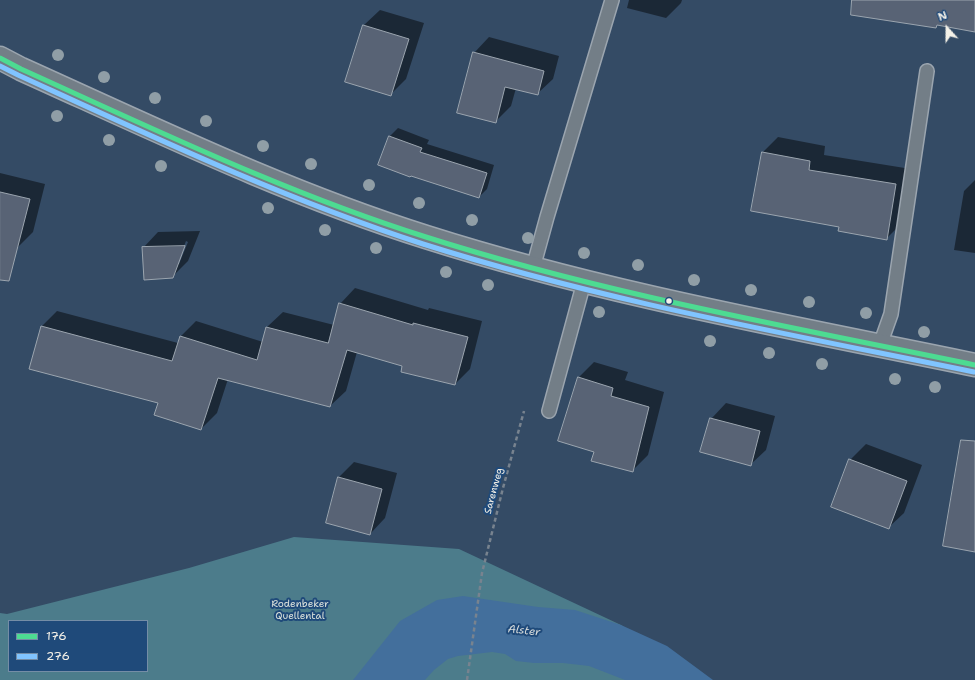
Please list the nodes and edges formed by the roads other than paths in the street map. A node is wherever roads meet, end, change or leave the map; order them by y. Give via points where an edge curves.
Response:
1 (612, 0) edge
2 (0, 58) edge
3 (927, 71) dead end
4 (533, 268) junction
5 (584, 282) junction
6 (880, 345) junction
7 (975, 365) edge
8 (549, 411) dead end

1 - 4 lane
2 - 4 street via 261,177 426,237
3 - 6 lane via 891,314
4 - 5 street
5 - 6 street via 710,311
5 - 8 lane
6 - 7 street

